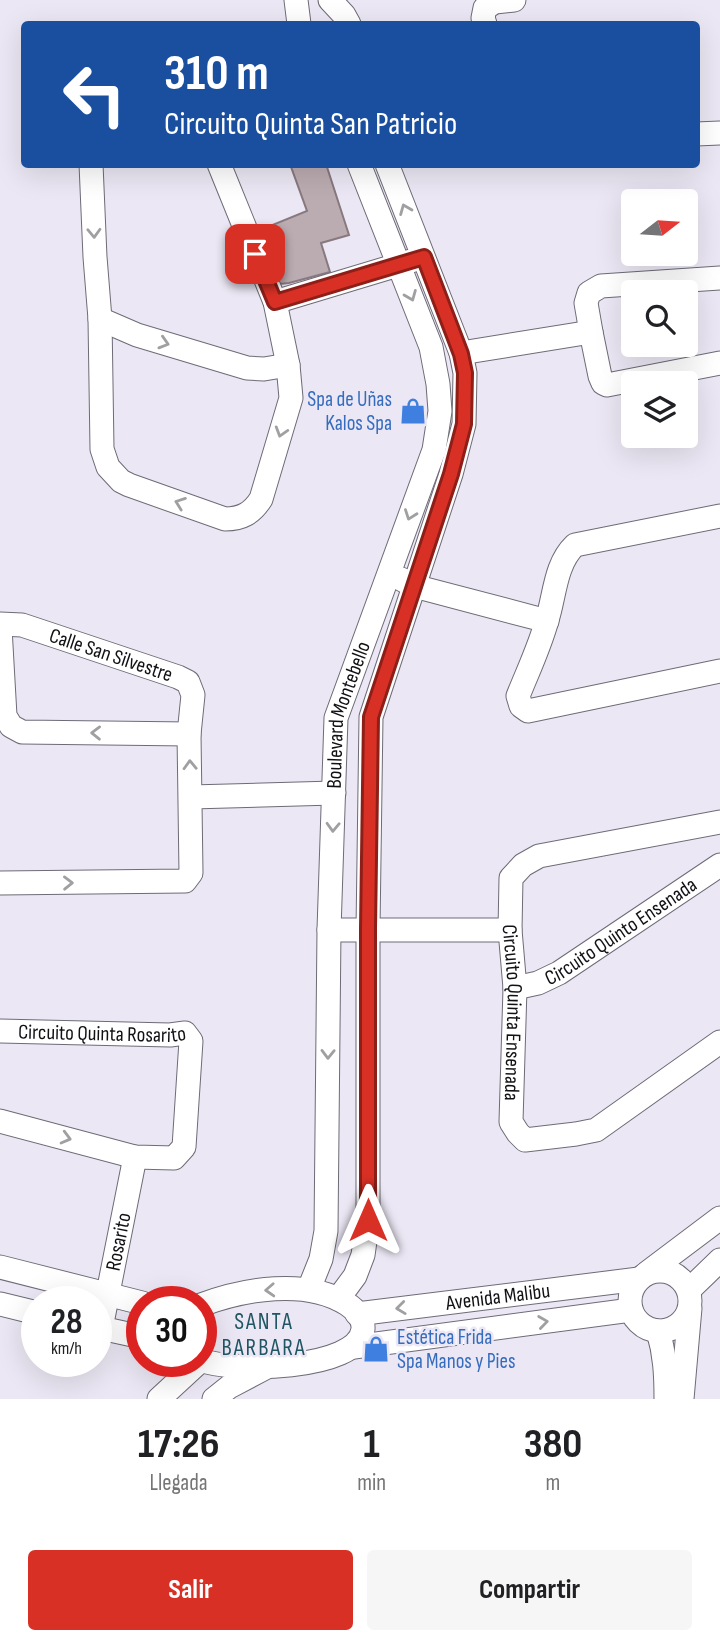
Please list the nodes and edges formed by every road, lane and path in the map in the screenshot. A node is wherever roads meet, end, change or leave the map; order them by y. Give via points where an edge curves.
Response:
1 (296, 0) edge
2 (330, 0) edge
3 (514, 0) edge
4 (299, 21) edge
5 (347, 21) edge
6 (484, 21) edge
7 (720, 133) edge
8 (700, 134) edge
9 (91, 168) edge
10 (221, 168) edge
11 (361, 168) edge
12 (389, 168) edge
13 (424, 257) junction
14 (399, 265) junction
15 (720, 278) edge
16 (275, 302) junction
17 (100, 319) junction
18 (590, 332) junction
19 (461, 354) junction
20 (720, 363) edge
21 (288, 365) junction
22 (720, 516) edge
23 (389, 573) junction
24 (414, 586) junction
25 (547, 621) junction
26 (0, 626) edge
27 (720, 671) edge
28 (189, 734) junction
29 (334, 793) junction
30 (191, 797) junction
31 (720, 822) edge
32 (720, 865) edge
33 (0, 883) edge
34 (368, 929) junction
35 (329, 930) junction
36 (510, 930) junction
37 (515, 988) junction
38 (0, 1031) edge
39 (720, 1042) edge
40 (0, 1121) edge
41 (135, 1157) junction
42 (720, 1218) edge
43 (720, 1260) edge
44 (0, 1268) edge
45 (643, 1277) junction
46 (74, 1286) edge
47 (109, 1286) edge
48 (309, 1289) junction
49 (338, 1298) junction
50 (689, 1298) junction
51 (217, 1300) edge
52 (0, 1304) edge
53 (21, 1309) edge
54 (631, 1310) junction
55 (357, 1314) junction
56 (658, 1331) junction
57 (354, 1347) junction
58 (217, 1364) edge
59 (268, 1366) junction
60 (183, 1377) edge
61 (159, 1399) edge
62 (215, 1399) edge
63 (666, 1399) edge
64 (682, 1399) edge

1 - 4 street
2 - 5 street
3 - 6 street via 485,8
7 - 8 street
9 -> 17 street
10 - 16 street
11 - 14 street, Boulevard Montebello
13 -> 12 street, Boulevard Montebello
13 - 14 street
13 - 19 street, Boulevard Montebello
14 - 16 street
14 -> 23 street, Boulevard Montebello via 431,346 440,411 434,450
15 - 18 street via 601,286 589,293 586,303
16 - 21 street
17 -> 21 street via 247,368
21 -> 17 street via 291,398 261,499 245,516 225,519 129,485 108,467 102,449
18 - 19 street
18 - 20 street via 607,385
19 - 24 street, Boulevard Montebello via 464,424
22 - 25 street via 575,545 562,562
23 - 24 street
23 - 29 street, Boulevard Montebello via 336,718
24 - 25 street
24 - 34 street, Boulevard Montebello via 371,717
25 - 27 street via 518,696 528,710
26 - 28 street, Calle San Silvestre via 22,625 188,682 193,695
28 -> 26 street via 22,732 11,726 5,716
30 -> 28 street, Calle San Silvestre
29 - 30 street
29 -> 35 street, Boulevard Montebello
33 -> 30 street, Calle San Silvestre via 185,881 191,873
31 - 36 street, Circuito Quinta Ensenada via 539,856 511,878
32 - 37 street, Circuito Quinto Ensenada via 559,973
34 - 35 street
34 - 36 street
34 - 49 street, Boulevard Montebello via 368,1220 355,1276
35 -> 48 street, Boulevard Montebello via 326,1231
36 - 37 street, Circuito Quinta Ensenada
37 - 39 street, Circuito Quinta Ensenada via 511,1122 525,1140 596,1130
38 - 41 street, Circuito Quinta Rosarito via 185,1033 191,1041 184,1147 174,1158
40 -> 41 street, Circuito Quinta Rosarito
41 - 47 street, Rosarito
42 - 45 street
43 - 50 street
44 - 46 street
45 - 50 street via 662,1270 671,1272 685,1282
45 - 54 street via 631,1293
45 -> 55 street, Avenida Malibu
48 - 49 street
48 -> 51 street via 266,1290
49 - 55 street
50 - 56 street via 682,1322
50 - 64 street
52 - 53 street
54 - 56 street via 641,1324
57 -> 54 street, Avenida Malibu
55 - 57 street via 363,1320 363,1332
56 - 63 street via 664,1349
57 - 59 street, Avenida Malibu via 308,1363
58 - 59 street, Avenida Malibu
59 - 62 street
60 - 61 street

